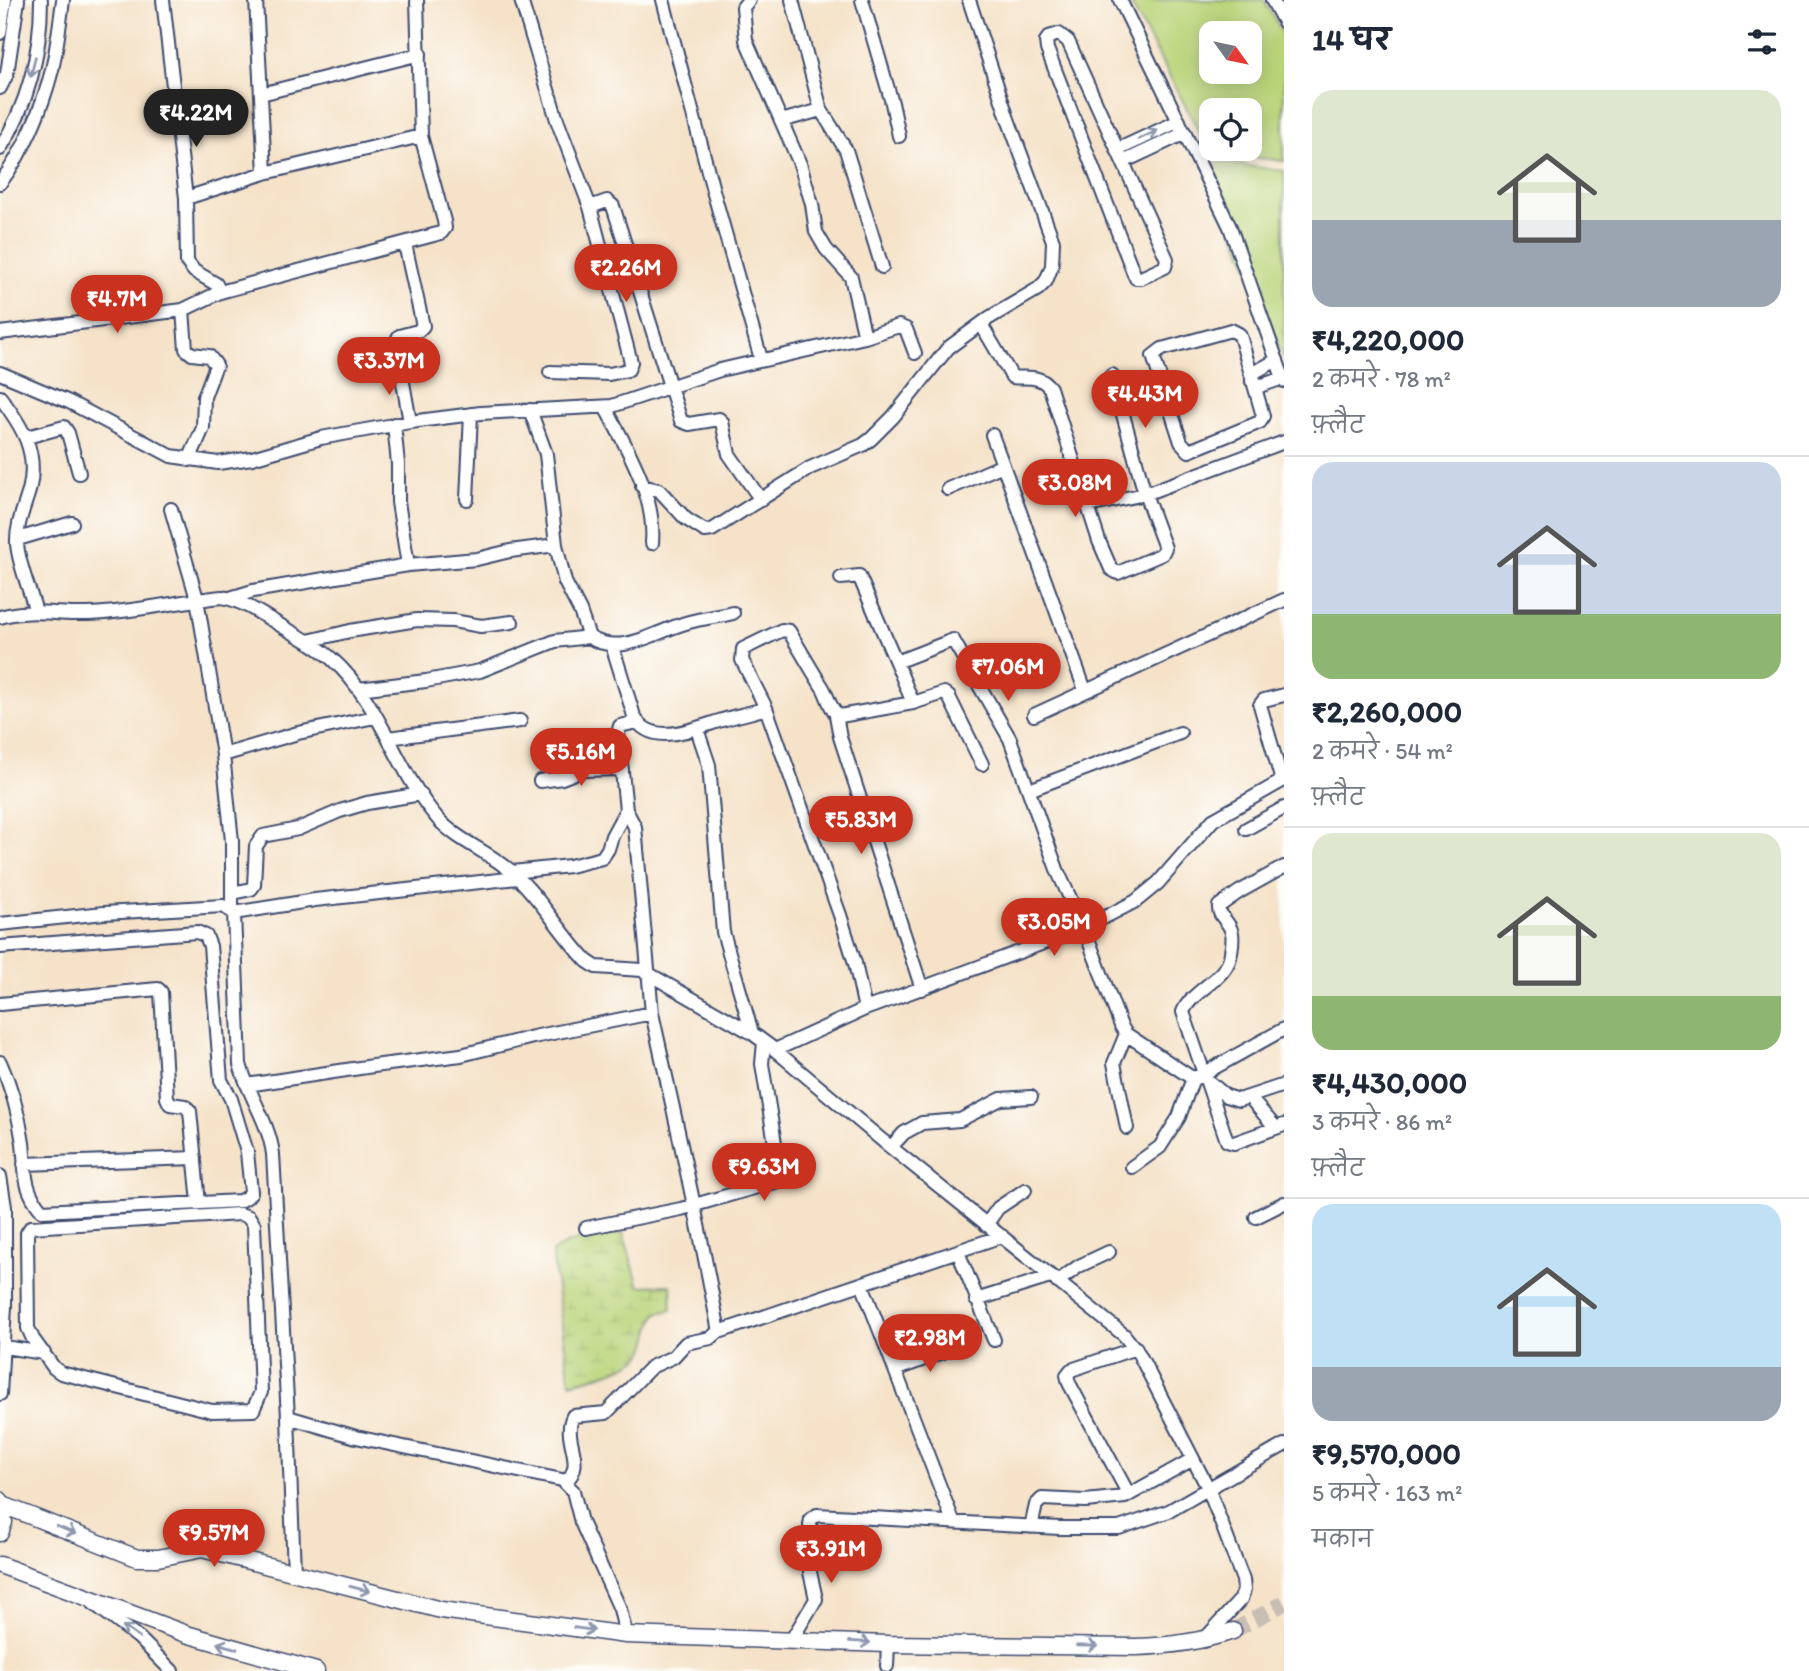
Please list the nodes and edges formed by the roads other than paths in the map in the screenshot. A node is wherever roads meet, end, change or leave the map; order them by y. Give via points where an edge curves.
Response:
1 (5, 0) edge
2 (18, 0) edge
3 (41, 0) edge
4 (63, 0) edge
5 (163, 0) edge
6 (256, 0) edge
7 (417, 0) edge
8 (521, 0) edge
9 (663, 0) edge
10 (750, 0) edge
11 (792, 0) edge
12 (862, 0) edge
13 (969, 0) edge
14 (1120, 0) edge
15 (1272, 0) edge
16 (1284, 22) edge
17 (0, 33) edge
18 (420, 54) junction
19 (0, 88) edge
20 (261, 94) junction
21 (821, 110) junction
22 (781, 121) junction
23 (1179, 121) junction
24 (1185, 134) junction
25 (421, 136) junction
26 (899, 136) dead end
27 (0, 149) edge
28 (1117, 150) junction
29 (1123, 162) junction
30 (265, 173) junction
31 (0, 183) edge
32 (186, 198) junction
33 (590, 207) junction
34 (405, 244) junction
35 (882, 267) dead end
36 (220, 292) junction
37 (183, 310) junction
38 (981, 324) junction
39 (0, 334) edge
40 (865, 337) junction
41 (915, 352) dead end
42 (761, 359) junction
43 (1277, 360) junction
44 (550, 372) dead end
45 (0, 373) edge
46 (1112, 375) dead end
47 (1283, 379) edge
48 (1252, 381) junction
49 (671, 387) junction
50 (0, 397) edge
51 (605, 407) junction
52 (530, 410) junction
53 (471, 414) junction
54 (410, 422) junction
55 (394, 424) junction
56 (992, 435) dead end
57 (27, 437) junction
58 (1284, 442) edge
59 (190, 460) junction
60 (1003, 465) junction
61 (79, 473) dead end
62 (642, 486) junction
63 (948, 489) dead end
64 (1145, 494) junction
65 (467, 499) dead end
66 (761, 500) junction
67 (1088, 506) junction
68 (171, 509) dead end
69 (72, 523) dead end
70 (18, 539) junction
71 (652, 543) dead end
72 (556, 545) junction
73 (408, 565) junction
74 (841, 578) dead end
75 (230, 598) junction
76 (197, 599) junction
77 (1284, 600) edge
78 (36, 612) junction
79 (733, 613) dead end
80 (0, 617) edge
81 (512, 622) dead end
82 (589, 637) junction
83 (308, 641) junction
84 (612, 645) junction
85 (896, 662) junction
86 (358, 689) junction
87 (1085, 690) junction
88 (1284, 695) edge
89 (913, 703) junction
90 (766, 708) junction
91 (836, 715) junction
92 (1034, 715) dead end
93 (375, 717) junction
94 (520, 721) dead end
95 (637, 722) junction
96 (697, 729) junction
97 (1180, 733) dead end
98 (388, 738) junction
99 (223, 755) junction
100 (982, 764) dead end
101 (622, 769) junction
102 (1283, 780) edge
103 (540, 781) dead end
104 (1029, 790) junction
105 (421, 794) junction
106 (1284, 808) edge
107 (626, 810) junction
108 (1246, 829) dead end
109 (1284, 867) edge
110 (515, 875) junction
111 (233, 892) junction
112 (233, 911) junction
113 (0, 924) edge
114 (1084, 928) junction
115 (0, 947) edge
116 (648, 974) junction
117 (922, 989) junction
118 (0, 1004) edge
119 (865, 1009) junction
120 (652, 1013) junction
121 (1284, 1029) edge
122 (752, 1033) junction
123 (1126, 1034) junction
124 (764, 1042) junction
125 (775, 1050) junction
126 (0, 1062) edge
127 (1201, 1078) junction
128 (247, 1085) junction
129 (1284, 1086) edge
130 (5, 1088) edge
131 (1031, 1097) dead end
132 (1249, 1097) junction
133 (1280, 1126) edge
134 (1128, 1128) dead end
135 (891, 1147) junction
136 (195, 1158) junction
137 (24, 1164) junction
138 (1132, 1167) dead end
139 (0, 1177) edge
140 (1025, 1190) dead end
141 (199, 1202) junction
142 (1284, 1203) edge
143 (694, 1206) junction
144 (1256, 1217) dead end
145 (986, 1225) junction
146 (586, 1228) dead end
147 (1002, 1236) junction
148 (958, 1252) junction
149 (1109, 1252) dead end
150 (1054, 1280) junction
151 (862, 1284) junction
152 (976, 1300) junction
153 (720, 1329) junction
154 (994, 1340) dead end
155 (4, 1347) junction
156 (954, 1348) dead end
157 (1136, 1348) junction
158 (44, 1353) junction
159 (895, 1370) junction
160 (0, 1394) edge
161 (288, 1417) junction
162 (1284, 1445) edge
163 (1193, 1459) junction
164 (565, 1482) junction
165 (1208, 1488) junction
166 (1129, 1495) junction
167 (1, 1502) edge
168 (953, 1521) junction
169 (1031, 1527) junction
170 (0, 1533) edge
171 (0, 1565) edge
172 (294, 1572) junction
173 (86, 1597) junction
174 (1233, 1631) tunnel mouth
175 (625, 1635) junction
176 (792, 1639) junction
177 (1203, 1641) junction
178 (888, 1644) junction
179 (887, 1666) dead end
180 (172, 1671) edge
181 (316, 1671) edge

1 - 17 street
2 - 19 street via 7,74
3 -> 27 street via 41,32 29,86
4 - 31 street via 47,85 28,134
5 - 32 street
6 - 20 street
7 - 18 street
8 - 33 street via 557,120
9 - 42 street
10 - 22 street via 743,6 746,40
11 - 21 street
12 - 26 street
13 - 38 street via 1054,254 1046,281 1038,289
14 - 23 street
15 - 16 street
18 - 20 street
18 - 25 street
20 - 30 street
21 - 22 street
21 - 35 street via 846,150
22 - 40 street via 800,164 818,238 851,277
23 - 24 street
28 -> 23 street
24 - 29 street
24 - 43 street via 1230,227
25 - 30 street
25 - 34 street via 445,228 436,236
28 - 29 street
28 - 29 street via 1068,41 1059,34 1049,37 1047,49 1086,153 1134,274 1141,278 1168,262
30 - 32 street
32 - 36 street via 187,262
33 - 44 street via 631,362 624,372 609,374
33 - 49 street via 607,201 613,206
34 - 36 street
34 - 54 street via 423,326 399,336 396,343
36 - 37 street
37 - 39 street
37 - 59 street via 186,349 209,356 216,365 204,397 203,428
38 - 66 street via 944,352 871,439 810,468
38 - 67 street via 1012,377 1035,377 1050,388
40 - 41 street via 904,327
40 - 42 street
42 - 49 street
43 - 47 street
43 - 48 street via 1255,372
45 - 59 street via 69,402 171,456
46 - 64 street
47 - 48 street via 1259,386
48 - 48 street via 1263,411 1260,422 1189,451 1181,442 1153,356 1162,348 1234,331 1241,340
49 - 51 street
49 - 66 street via 681,421 721,421 729,454
50 - 57 street
51 - 52 street
51 - 62 street
52 - 53 street
52 - 72 street via 546,454
53 - 54 street
53 - 65 street
54 - 55 street
55 - 59 street via 321,438 246,460
55 - 73 street via 398,502
56 - 60 street
57 - 61 street via 64,427
57 - 70 street via 30,487
58 - 64 street
60 - 63 street
60 - 87 street
62 - 66 street via 659,490 686,519 705,531
62 - 71 street via 654,524
64 - 67 street
64 - 67 street via 1164,552 1122,572 1115,572 1106,560
68 - 76 street
69 - 70 street
70 - 78 street
72 - 73 street
72 - 82 street via 565,582
73 - 75 street
74 - 85 street via 859,576
75 - 76 street
75 - 83 street
76 - 78 street via 98,613
76 - 99 street
77 - 87 street
78 - 80 street
79 - 84 street via 691,621 626,645
81 - 83 street via 481,626 417,620
82 - 84 street
82 - 86 street via 555,641 480,671
83 - 86 street via 332,659
84 - 95 street
85 - 89 street
85 - 104 street via 953,640 1010,739
86 - 93 street
87 - 92 street
88 - 102 street via 1260,705
89 - 91 street
89 - 100 street via 947,694
90 - 91 street via 742,653 786,629
90 - 96 street
90 - 119 street via 840,915
91 - 117 street
93 - 98 street
93 - 99 street
94 - 98 street
95 - 96 street via 653,733
95 - 101 street via 618,728
96 - 122 street via 709,765 723,932
97 - 104 street
98 - 105 street
99 - 111 street
101 - 103 street via 582,770
101 - 107 street
102 - 114 street via 1213,820 1149,891
104 - 114 street
105 - 110 street via 441,821
105 - 111 street via 367,803 298,829 263,836 256,846 254,885
106 - 108 street
107 - 110 street via 602,858
107 - 116 street via 635,827
109 - 127 street via 1219,906 1219,914 1231,930 1230,958 1183,1012
110 - 112 street
110 - 116 street via 591,965
111 - 112 street
112 - 113 street via 223,906
112 - 128 street via 240,1063
114 - 117 street
114 - 123 street
115 - 141 street via 197,932 206,936 221,1080 247,1152 252,1186 240,1201
116 - 120 street
116 - 122 street
117 - 119 street
118 - 136 street via 158,989 167,1098 170,1104 190,1111
119 - 125 street
120 - 128 street via 461,1055
120 - 143 street
121 - 127 street
122 - 124 street
123 - 127 street
123 - 134 street via 1114,1066
124 - 125 street
124 - 143 street via 762,1064 779,1177 774,1183
125 - 135 street
126 - 130 street
127 - 132 street via 1231,1098
127 - 133 street via 1229,1143
127 - 138 street via 1160,1146
128 - 161 street via 272,1143
129 - 132 street
130 - 137 street via 23,1142
131 - 135 street via 1001,1099 960,1120 922,1124
132 - 133 street
135 - 145 street
136 - 137 street
136 - 141 street
137 - 141 street via 31,1198 45,1212
139 - 155 street via 5,1207
140 - 145 street via 998,1208
142 - 144 street
143 - 146 street
143 - 153 street
145 - 147 street
147 - 148 street
147 - 150 street
148 - 151 street
148 - 152 street
149 - 150 street
150 - 152 street
150 - 157 street
151 - 153 street
151 - 159 street
152 - 154 street
153 - 164 street via 711,1338 686,1343 673,1357 651,1367 607,1413 573,1416 570,1436 576,1466
155 - 158 street
155 - 160 street
156 - 159 street
157 - 163 street
157 - 166 street via 1067,1375
158 - 158 street via 61,1373 212,1411 253,1410 261,1392 252,1220 240,1214 31,1227 27,1233 29,1328
159 - 168 street
161 - 164 street via 356,1437
161 - 172 street
162 - 165 street
163 - 165 street
163 - 166 street
164 - 175 street via 573,1491 581,1522 620,1609
165 - 169 street via 1163,1514 1119,1528
165 - 177 street via 1244,1590
166 - 169 street via 1085,1501 1042,1499
167 - 170 main road via 4,1522
167 -> 172 main road via 137,1558 202,1549
168 - 169 street
168 - 176 street via 817,1515 811,1519 810,1572 816,1599
171 - 173 main road
172 -> 175 main road via 441,1610
180 -> 173 street via 139,1637
181 -> 173 main road via 186,1634
174 - 177 main road
175 - 176 main road
176 -> 178 main road
178 -> 177 main road via 1136,1647
178 - 179 street

